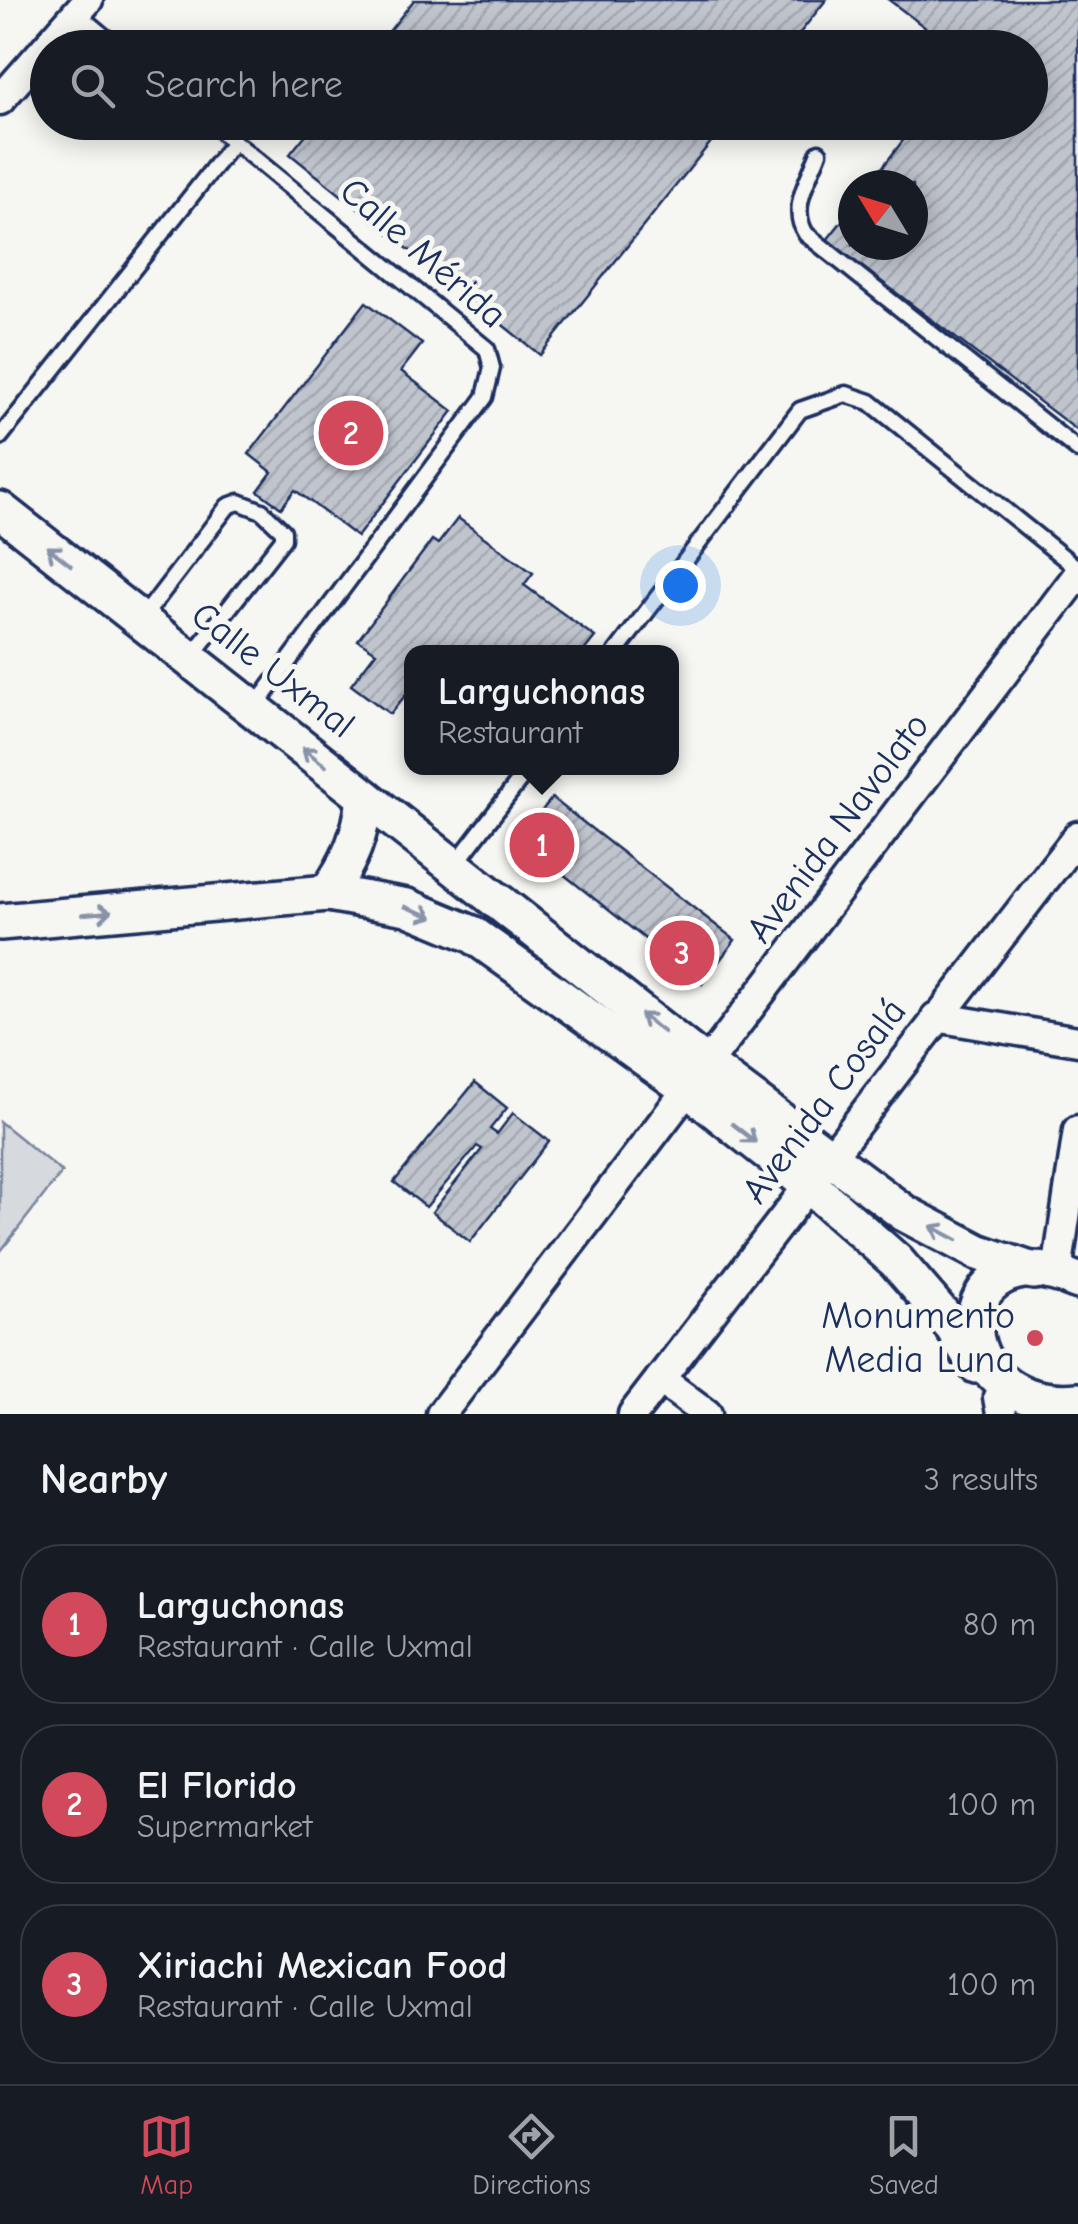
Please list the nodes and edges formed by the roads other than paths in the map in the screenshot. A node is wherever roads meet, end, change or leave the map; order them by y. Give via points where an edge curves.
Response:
1 (74, 4) edge
2 (54, 30) edge
3 (100, 30) edge
4 (30, 61) edge
5 (0, 100) edge
6 (232, 140) edge
7 (234, 142) junction
8 (819, 152) dead end
9 (0, 437) edge
10 (1078, 450) edge
11 (0, 510) edge
12 (1078, 572) edge
13 (141, 620) junction
14 (621, 645) edge
15 (189, 658) junction
16 (254, 709) junction
17 (524, 775) edge
18 (365, 797) junction
19 (1078, 836) edge
20 (454, 866) junction
21 (328, 892) junction
22 (0, 922) edge
23 (936, 1017) junction
24 (1078, 1040) edge
25 (696, 1076) junction
26 (1078, 1130) edge
27 (819, 1170) junction
28 (1056, 1275) edge
29 (976, 1365) junction
30 (660, 1380) junction
31 (1000, 1405) edge
32 (1062, 1409) edge
33 (441, 1414) edge
34 (633, 1414) edge
35 (706, 1414) edge

1 - 2 street
1 - 3 lane
4 - 5 street
6 - 7 lane, Calle Mérida
7 - 9 lane
7 - 16 lane, Calle Mérida via 486,349 492,368 485,396
8 - 10 lane via 798,209 806,234
13 -> 11 street, Calle Uxmal
12 - 14 lane via 870,402 846,394 800,410
12 - 25 street, Avenida Navolato
13 - 15 street, Calle Uxmal
13 - 15 lane via 228,506 239,502 262,511 284,531 283,539
15 - 16 street, Calle Uxmal
18 -> 16 street, Calle Uxmal
17 - 20 lane
18 - 20 street, Calle Uxmal
18 - 21 street via 362,830
19 - 23 street, Avenida Cosalá
25 -> 20 street, Calle Uxmal
22 -> 21 street
21 -> 25 street via 407,907 472,934
23 - 24 street
23 - 27 street, Avenida Cosalá
25 - 27 street, Calle Uxmal
25 - 33 street, Avenida Navolato
26 - 28 street
28 -> 27 street, Calle Uxmal via 978,1252
27 - 29 street via 953,1328
27 - 30 street, Avenida Cosalá
28 - 29 street via 1009,1279 990,1294 976,1316
29 - 31 street
30 - 34 street, Avenida Cosalá
30 - 35 street
31 - 32 street

